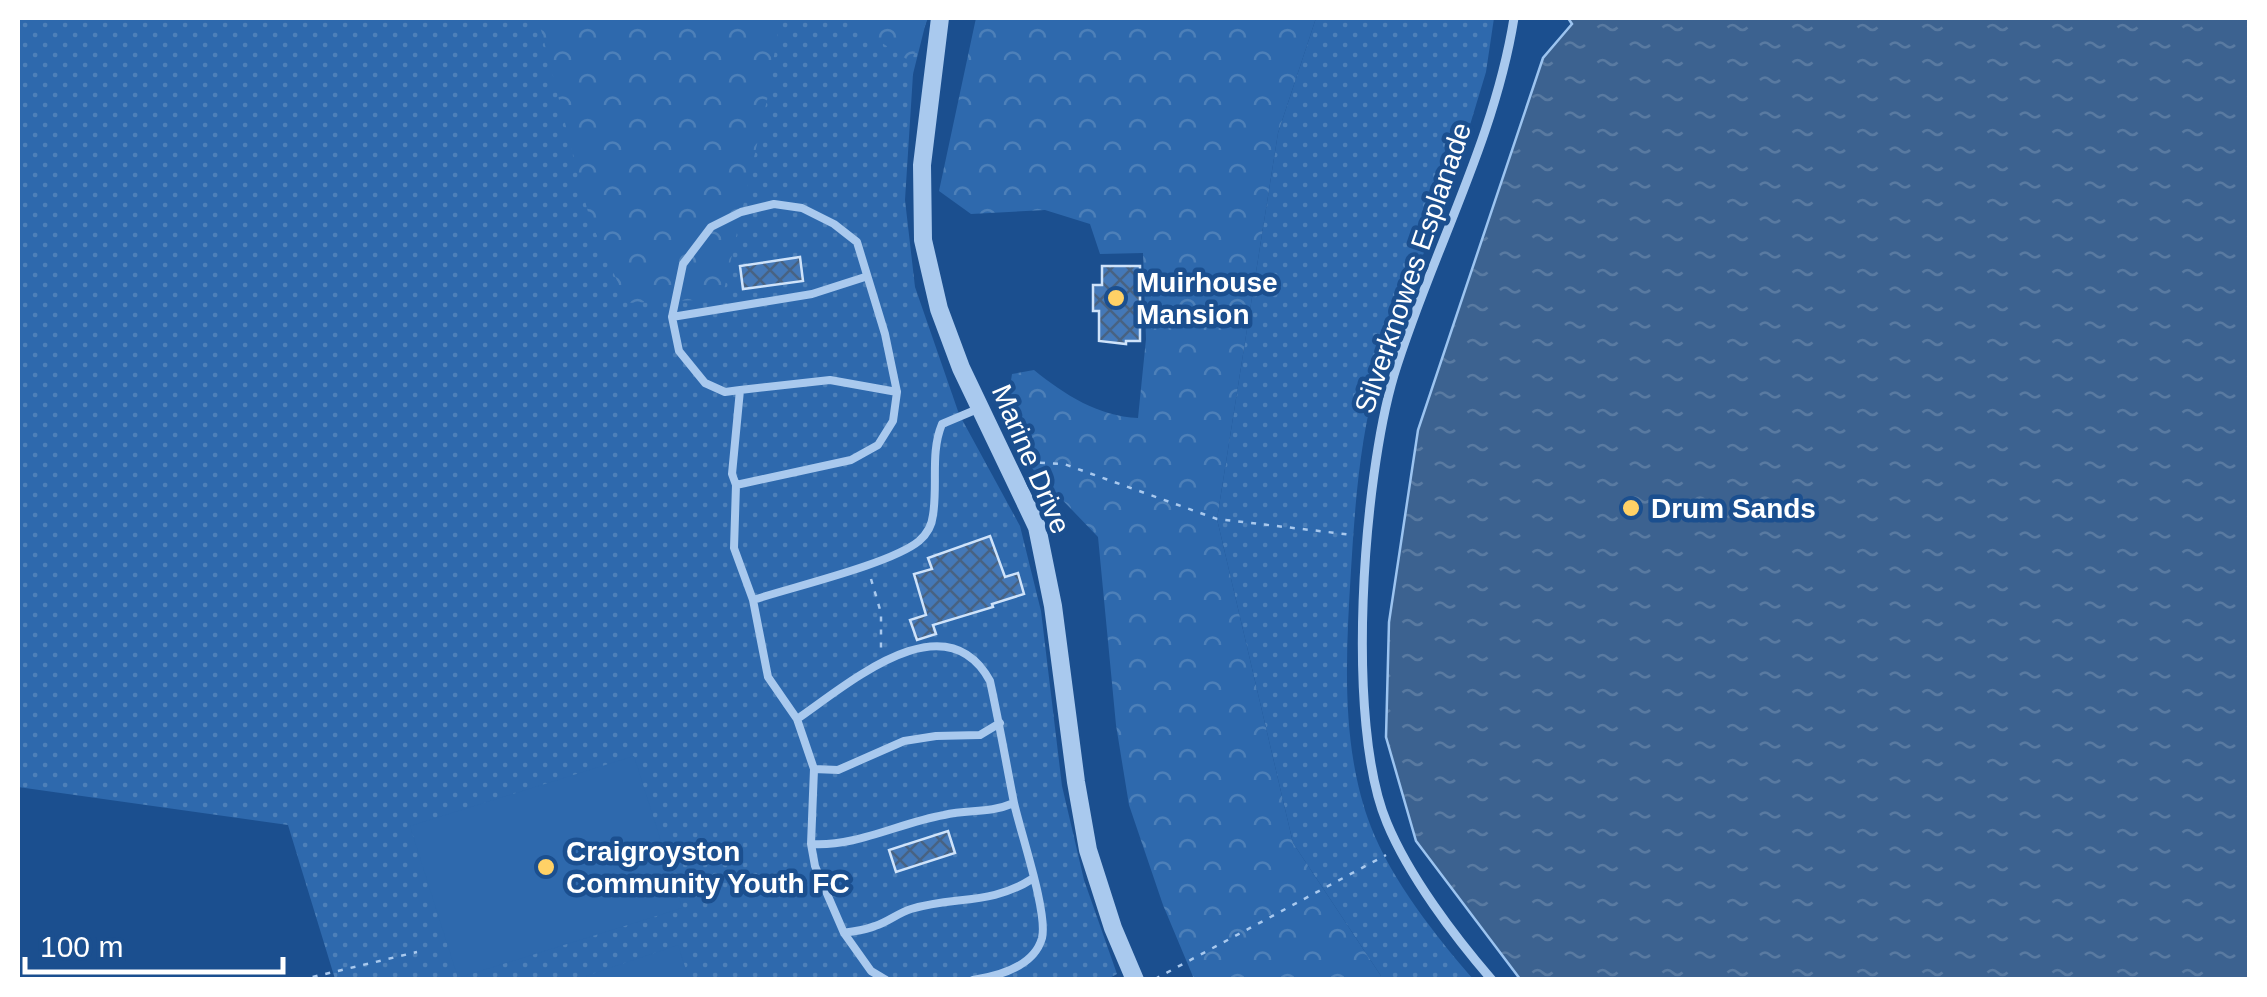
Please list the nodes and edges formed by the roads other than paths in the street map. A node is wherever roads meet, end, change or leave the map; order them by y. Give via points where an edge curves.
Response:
1 (940, 18) edge
2 (1514, 18) edge
3 (865, 277) junction
4 (672, 317) junction
5 (740, 390) junction
6 (897, 392) junction
7 (980, 408) junction
8 (736, 485) junction
9 (752, 600) junction
10 (798, 719) junction
11 (1000, 723) junction
12 (814, 769) junction
13 (1014, 803) junction
14 (812, 844) junction
15 (1032, 879) junction
16 (844, 933) junction
17 (886, 980) edge
18 (973, 980) edge
19 (1135, 980) edge
20 (1492, 980) edge

1 - 7 street, Marine Drive via 922,165 923,240 939,309
2 - 20 street, Silverknowes Esplanade via 1508,60 1470,177 1381,422 1364,602 1364,702 1387,824 1426,892
3 - 4 lane via 812,294
3 - 4 lane via 857,242 802,208 774,204 711,227 682,264
3 - 6 lane
4 - 5 lane via 679,350 705,382 725,392
5 - 6 lane via 830,380
5 - 8 lane
6 - 8 lane via 893,421 878,445 851,460
7 - 9 lane via 942,424 935,441 933,516 916,544
7 - 19 street, Marine Drive via 1037,526 1088,850
8 - 9 lane via 734,548
9 - 10 lane via 768,677
10 - 11 lane via 882,661 929,646 952,648 981,665
10 - 12 lane
11 - 12 lane via 980,735 904,741 838,770
11 - 13 lane
12 - 14 lane
13 - 14 lane via 994,812 947,814 839,846
13 - 15 lane
14 - 16 lane
15 - 16 lane via 987,899 908,910
15 - 18 lane via 1044,916 1041,942 1026,962
16 - 17 lane via 870,971

